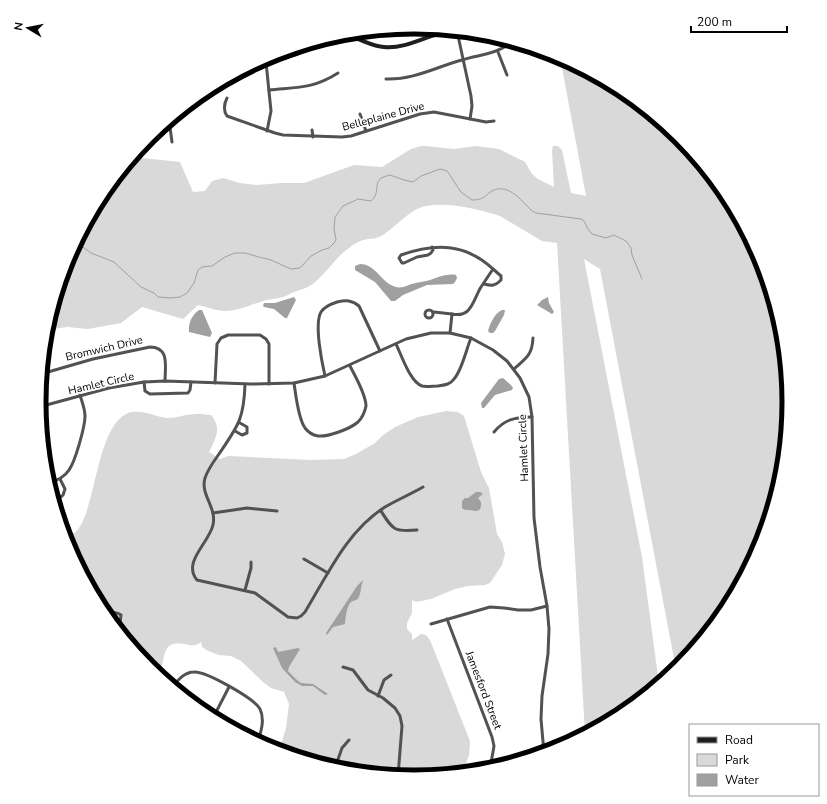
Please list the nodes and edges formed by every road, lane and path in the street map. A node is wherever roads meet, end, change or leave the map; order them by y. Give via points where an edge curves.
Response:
1 (434, 35) edge
2 (458, 37) edge
3 (357, 38) edge
4 (506, 46) dead end
5 (498, 52) junction
6 (463, 59) junction
7 (266, 65) edge
8 (338, 73) dead end
9 (507, 75) dead end
10 (386, 79) dead end
11 (269, 90) junction
12 (227, 98) dead end
13 (360, 114) dead end
14 (470, 119) junction
15 (494, 121) dead end
16 (170, 126) edge
17 (312, 130) dead end
18 (267, 131) junction
19 (366, 131) junction
20 (313, 137) junction
21 (172, 142) dead end
22 (432, 247) junction
23 (415, 250) junction
24 (416, 257) junction
25 (493, 269) junction
26 (484, 284) junction
27 (434, 312) dead end
28 (452, 314) junction
29 (450, 333) junction
30 (471, 338) junction
31 (534, 338) dead end
32 (396, 344) junction
33 (380, 351) junction
34 (350, 366) junction
35 (514, 369) junction
36 (47, 372) edge
37 (325, 376) junction
38 (165, 381) junction
39 (144, 382) junction
40 (191, 382) junction
41 (215, 383) junction
42 (294, 383) junction
43 (245, 384) junction
44 (269, 384) junction
45 (80, 395) junction
46 (46, 405) edge
47 (532, 417) junction
48 (240, 423) junction
49 (235, 431) junction
50 (494, 432) dead end
51 (60, 479) junction
52 (55, 481) edge
53 (424, 487) dead end
54 (58, 496) edge
55 (277, 511) dead end
56 (380, 511) junction
57 (213, 513) junction
58 (417, 530) dead end
59 (304, 559) dead end
60 (251, 562) dead end
61 (328, 573) junction
62 (245, 590) junction
63 (547, 606) junction
64 (113, 613) edge
65 (447, 619) junction
66 (120, 623) edge
67 (431, 624) dead end
68 (344, 667) dead end
69 (391, 675) dead end
70 (176, 683) edge
71 (229, 687) junction
72 (378, 696) junction
73 (216, 712) edge
74 (259, 736) edge
75 (349, 740) dead end
76 (543, 746) edge
77 (491, 761) edge
78 (337, 762) edge
79 (399, 769) edge

1 - 3 street via 393,47 371,45
2 - 6 street
4 - 5 street
5 - 6 street
5 - 9 street
6 - 10 street via 411,78
6 - 14 street via 471,96
7 - 11 street
8 - 11 street via 318,84
11 - 18 street via 271,111
12 - 18 street, Belleplaine Drive via 224,109 227,116
13 - 19 street
14 - 15 street, Belleplaine Drive
14 - 19 street, Belleplaine Drive via 434,112
16 - 21 street
17 - 20 street
18 - 20 street, Belleplaine Drive
19 - 20 street, Belleplaine Drive via 342,137
22 - 23 street
22 - 24 street via 431,253
22 - 25 street via 466,251 484,260
23 - 24 street
23 - 24 street via 399,258 404,263
25 - 26 street
25 - 26 street via 501,276 501,280 493,286
26 - 28 street via 466,313
27 - 28 street
28 - 29 street
29 - 30 street, Hamlet Circle
29 - 32 street, Hamlet Circle via 417,335
30 - 32 street via 454,380 449,384 436,386 422,386 415,381
30 - 35 street, Hamlet Circle via 493,350
31 - 35 street via 529,355
32 - 33 street, Hamlet Circle
33 - 34 street, Hamlet Circle
33 - 37 street via 359,306 347,300 330,305 321,312 319,318 319,345
34 - 37 street, Hamlet Circle
34 - 42 street via 366,406 358,422 334,433 316,436 306,428 301,421
35 - 47 street, Hamlet Circle via 529,397
36 - 38 street, Bromwich Drive via 92,359 157,347 166,356
37 - 42 street, Hamlet Circle
38 - 39 street, Hamlet Circle
38 - 40 street, Hamlet Circle
39 - 40 street, Hamlet Circle via 145,391 150,394 188,393
39 - 45 street, Hamlet Circle
40 - 41 street, Hamlet Circle
41 - 43 street, Hamlet Circle
41 - 44 street via 217,344 222,338 228,335 260,335 269,344
42 - 44 street, Hamlet Circle
43 - 44 street, Hamlet Circle
43 - 48 street
45 - 46 street, Hamlet Circle
45 - 51 street via 84,408 84,426 73,463
47 - 50 street via 507,421 500,424
47 - 63 street, Hamlet Circle via 534,518
48 - 49 street
48 - 49 street via 248,427 247,433
49 - 57 street via 204,482 204,493
51 - 52 street
51 - 54 street via 65,489 63,496
53 - 56 street
55 - 57 street via 247,508
56 - 58 street via 399,531
56 - 61 street via 354,534
57 - 62 street via 213,525 193,562 192,572 197,580
59 - 61 street
60 - 62 street
61 - 62 street via 305,612 297,618 288,617 255,593
63 - 65 street via 531,610 490,607
63 - 76 street, Hamlet Circle via 548,654 541,719
64 - 66 street via 121,615
65 - 67 street
65 - 77 street, Jamesford Street via 492,737 494,746
68 - 72 street via 353,670 368,690
69 - 72 street via 384,680
70 - 71 street via 186,674 195,672
71 - 73 street
71 - 74 street via 257,704 261,710
72 - 79 street via 395,708 400,716 402,726
75 - 78 street via 342,748

